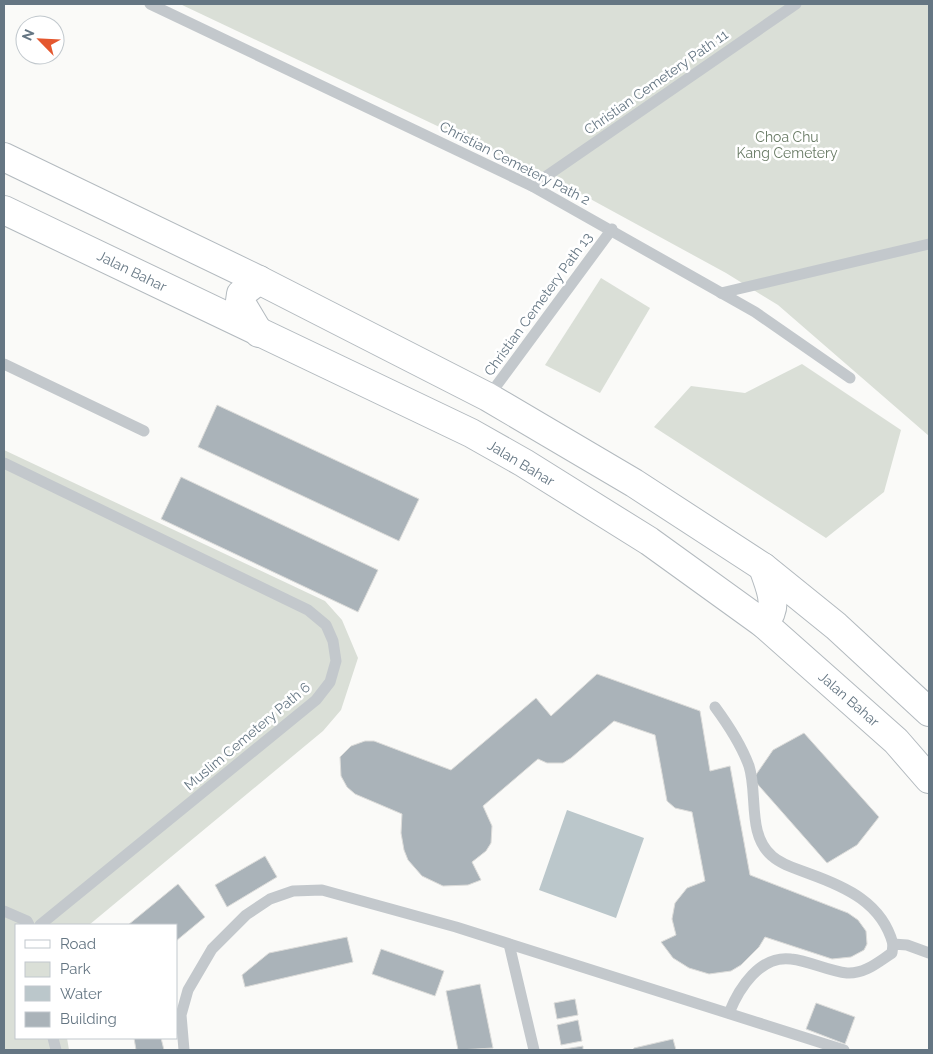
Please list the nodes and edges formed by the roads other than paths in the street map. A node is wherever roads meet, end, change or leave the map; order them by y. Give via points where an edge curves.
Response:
1 (150, 4) edge
2 (796, 4) edge
3 (4, 157) edge
4 (532, 186) junction
5 (4, 210) edge
6 (612, 229) junction
7 (929, 244) edge
8 (259, 280) junction
9 (721, 293) junction
10 (259, 333) junction
11 (4, 364) edge
12 (850, 378) dead end
13 (488, 397) junction
14 (144, 431) dead end
15 (4, 463) edge
16 (764, 567) junction
17 (764, 624) junction
18 (715, 707) dead end
19 (929, 712) edge
20 (929, 780) edge
21 (4, 910) edge
22 (28, 924) edge
23 (41, 924) edge
24 (510, 944) junction
25 (892, 944) junction
26 (929, 953) edge
27 (729, 1013) junction
28 (184, 1050) edge
29 (534, 1050) edge
30 (844, 1050) edge

1 - 4 lane, Christian Cemetery Path 2
2 - 4 lane, Christian Cemetery Path 11
3 - 8 main road
4 - 6 lane, Christian Cemetery Path 2
5 - 10 main road, Jalan Bahar
6 - 9 lane, Christian Cemetery Path 2
6 - 13 lane, Christian Cemetery Path 13
7 - 9 lane
8 - 10 main road via 241,294 240,301
8 - 13 main road
9 - 12 lane, Christian Cemetery Path 2 via 755,312
10 - 17 main road, Jalan Bahar via 471,433 524,463 648,541
11 - 14 lane
13 - 16 main road via 634,483
15 - 23 lane, Muslim Cemetery Path 6 via 308,610 326,625 333,640 336,661 330,682 316,700
16 - 17 main road via 772,596 772,614
16 - 19 main road via 836,626
17 - 20 main road, Jalan Bahar via 896,740
18 - 25 lane via 738,738 749,768 761,845 772,857 788,866 862,897 882,918
21 - 22 lane
24 - 27 lane
24 - 28 lane via 322,890 293,891 246,915 212,949 188,990 181,1015
24 - 29 lane
25 - 26 lane via 907,945
25 - 27 lane via 892,953 868,970 848,973 790,959 776,960 765,965 742,986
27 - 30 lane

